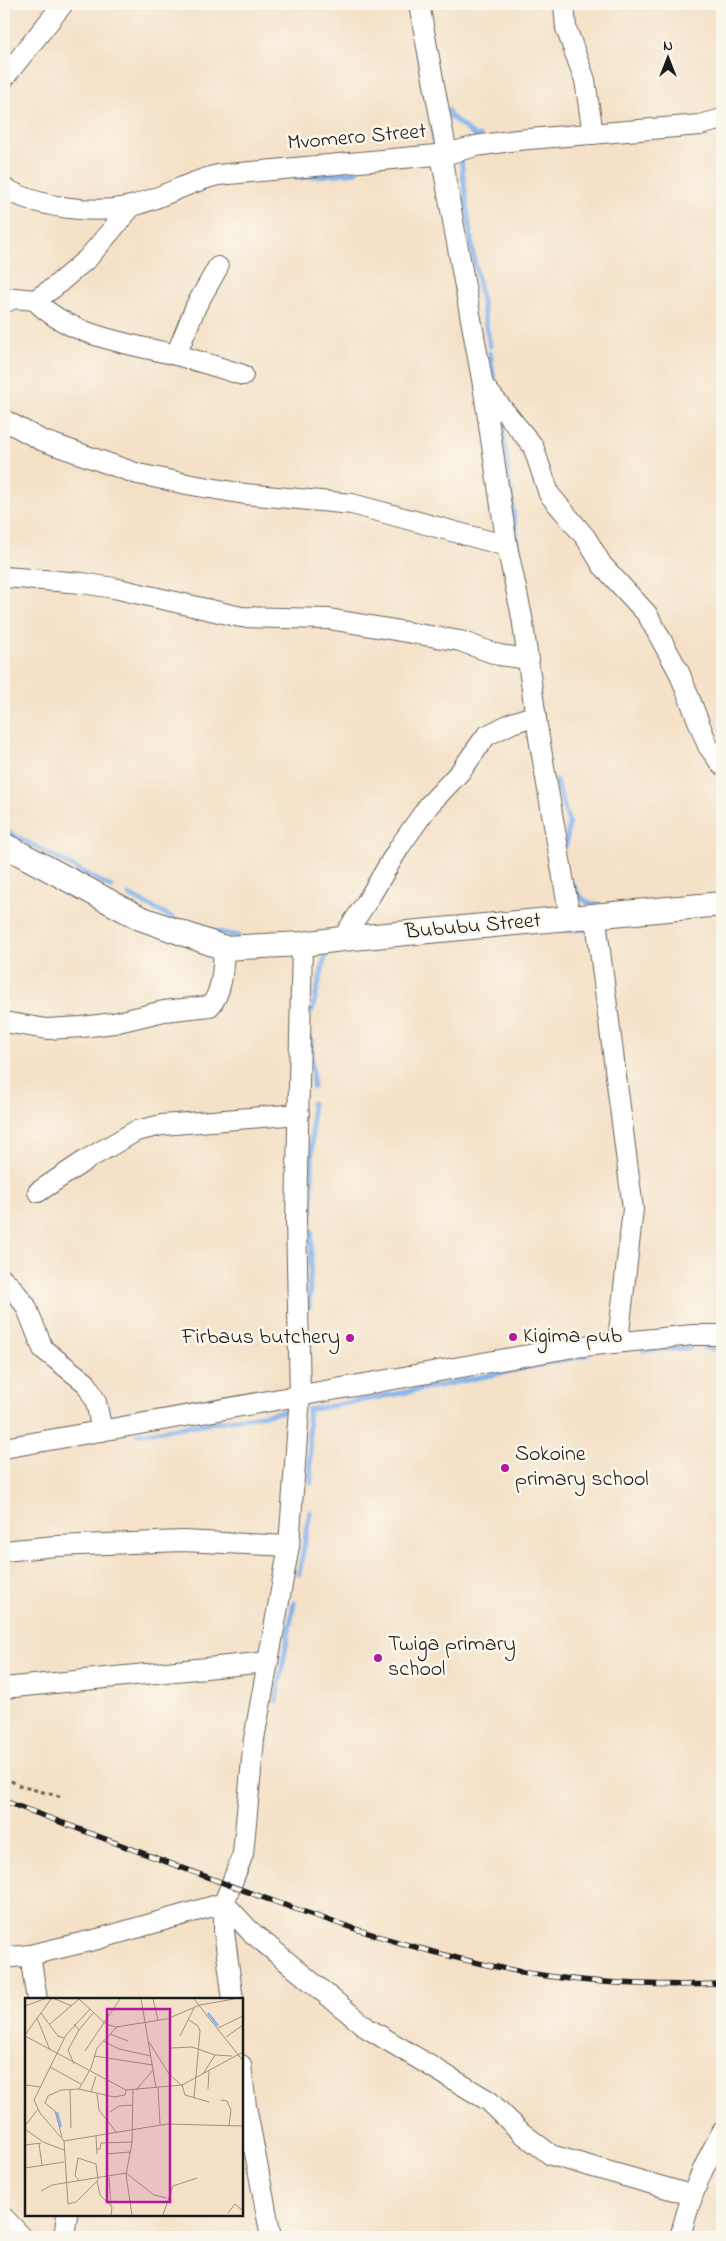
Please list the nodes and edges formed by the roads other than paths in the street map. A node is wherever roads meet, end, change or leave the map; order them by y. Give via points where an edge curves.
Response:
1 (63, 4) edge
2 (419, 4) edge
3 (564, 4) edge
4 (4, 78) edge
5 (722, 119) edge
6 (593, 134) junction
7 (444, 154) junction
8 (4, 188) edge
9 (132, 206) junction
10 (218, 267) dead end
11 (35, 300) junction
12 (4, 303) edge
13 (176, 355) junction
14 (243, 375) dead end
15 (483, 385) junction
16 (4, 420) edge
17 (507, 546) junction
18 (4, 577) edge
19 (529, 659) junction
20 (536, 715) junction
21 (722, 765) edge
22 (4, 845) edge
23 (722, 904) edge
24 (579, 917) junction
25 (342, 939) junction
26 (302, 944) junction
27 (224, 948) junction
28 (4, 1022) edge
29 (299, 1114) junction
30 (38, 1192) dead end
31 (4, 1280) edge
32 (722, 1335) edge
33 (618, 1341) junction
34 (300, 1395) junction
35 (102, 1430) junction
36 (4, 1448) edge
37 (289, 1546) junction
38 (4, 1551) edge
39 (267, 1662) junction
40 (4, 1688) edge
41 (224, 1902) junction
42 (30, 1955) junction
43 (4, 1958) edge
44 (37, 1998) edge
45 (233, 1998) edge
46 (242, 2073) edge
47 (722, 2132) edge
48 (691, 2195) junction
49 (67, 2216) edge
50 (4, 2218) edge
51 (22, 2237) edge
52 (64, 2237) edge
53 (271, 2237) edge
54 (680, 2237) edge

1 - 4 street
2 - 7 street
3 - 6 street via 566,28 585,80
5 - 6 street, Mvomero Street via 700,125
6 - 7 street, Mvomero Street via 476,146
7 - 9 street, Mvomero Street via 218,175 202,178
7 - 15 street
8 - 9 street, Mvomero Street via 15,194 77,210 105,211
9 - 11 street via 88,258
10 - 13 street via 196,306
11 - 12 street via 14,298
11 - 13 street via 76,327 110,340
13 - 14 street
15 - 17 street
15 - 21 street via 533,446 549,494 586,538 602,565 647,614 679,672 708,746
16 - 17 street via 41,440 138,474 245,494 352,504
17 - 19 street
18 - 19 street via 106,587 241,617 329,619 460,641 499,655
19 - 20 street
20 - 24 street
20 - 25 street via 486,736 411,830
22 - 27 street via 140,918
23 - 24 street, Bububu Street
24 - 25 street, Bububu Street
24 - 33 street via 597,928 634,1209
25 - 26 street, Bububu Street
26 - 27 street, Bububu Street
26 - 29 street
27 - 28 street via 223,972 215,1000 210,1006 164,1011 82,1027 47,1029
29 - 30 street via 162,1125 136,1132
29 - 34 street via 296,1220
31 - 35 street via 26,1306 43,1349 86,1384 96,1402
32 - 33 street
33 - 34 street
34 - 35 street
34 - 37 street
35 - 36 street
37 - 38 street via 182,1540
37 - 39 street
39 - 40 street
39 - 41 street via 254,1739 243,1854
41 - 42 street via 180,1917
41 - 45 street via 224,1931
41 - 48 street via 250,1931 367,2028 489,2101 550,2155
42 - 43 street
42 - 44 street
46 - 53 street
47 - 48 street
48 - 54 street
49 - 52 street
50 - 51 street

